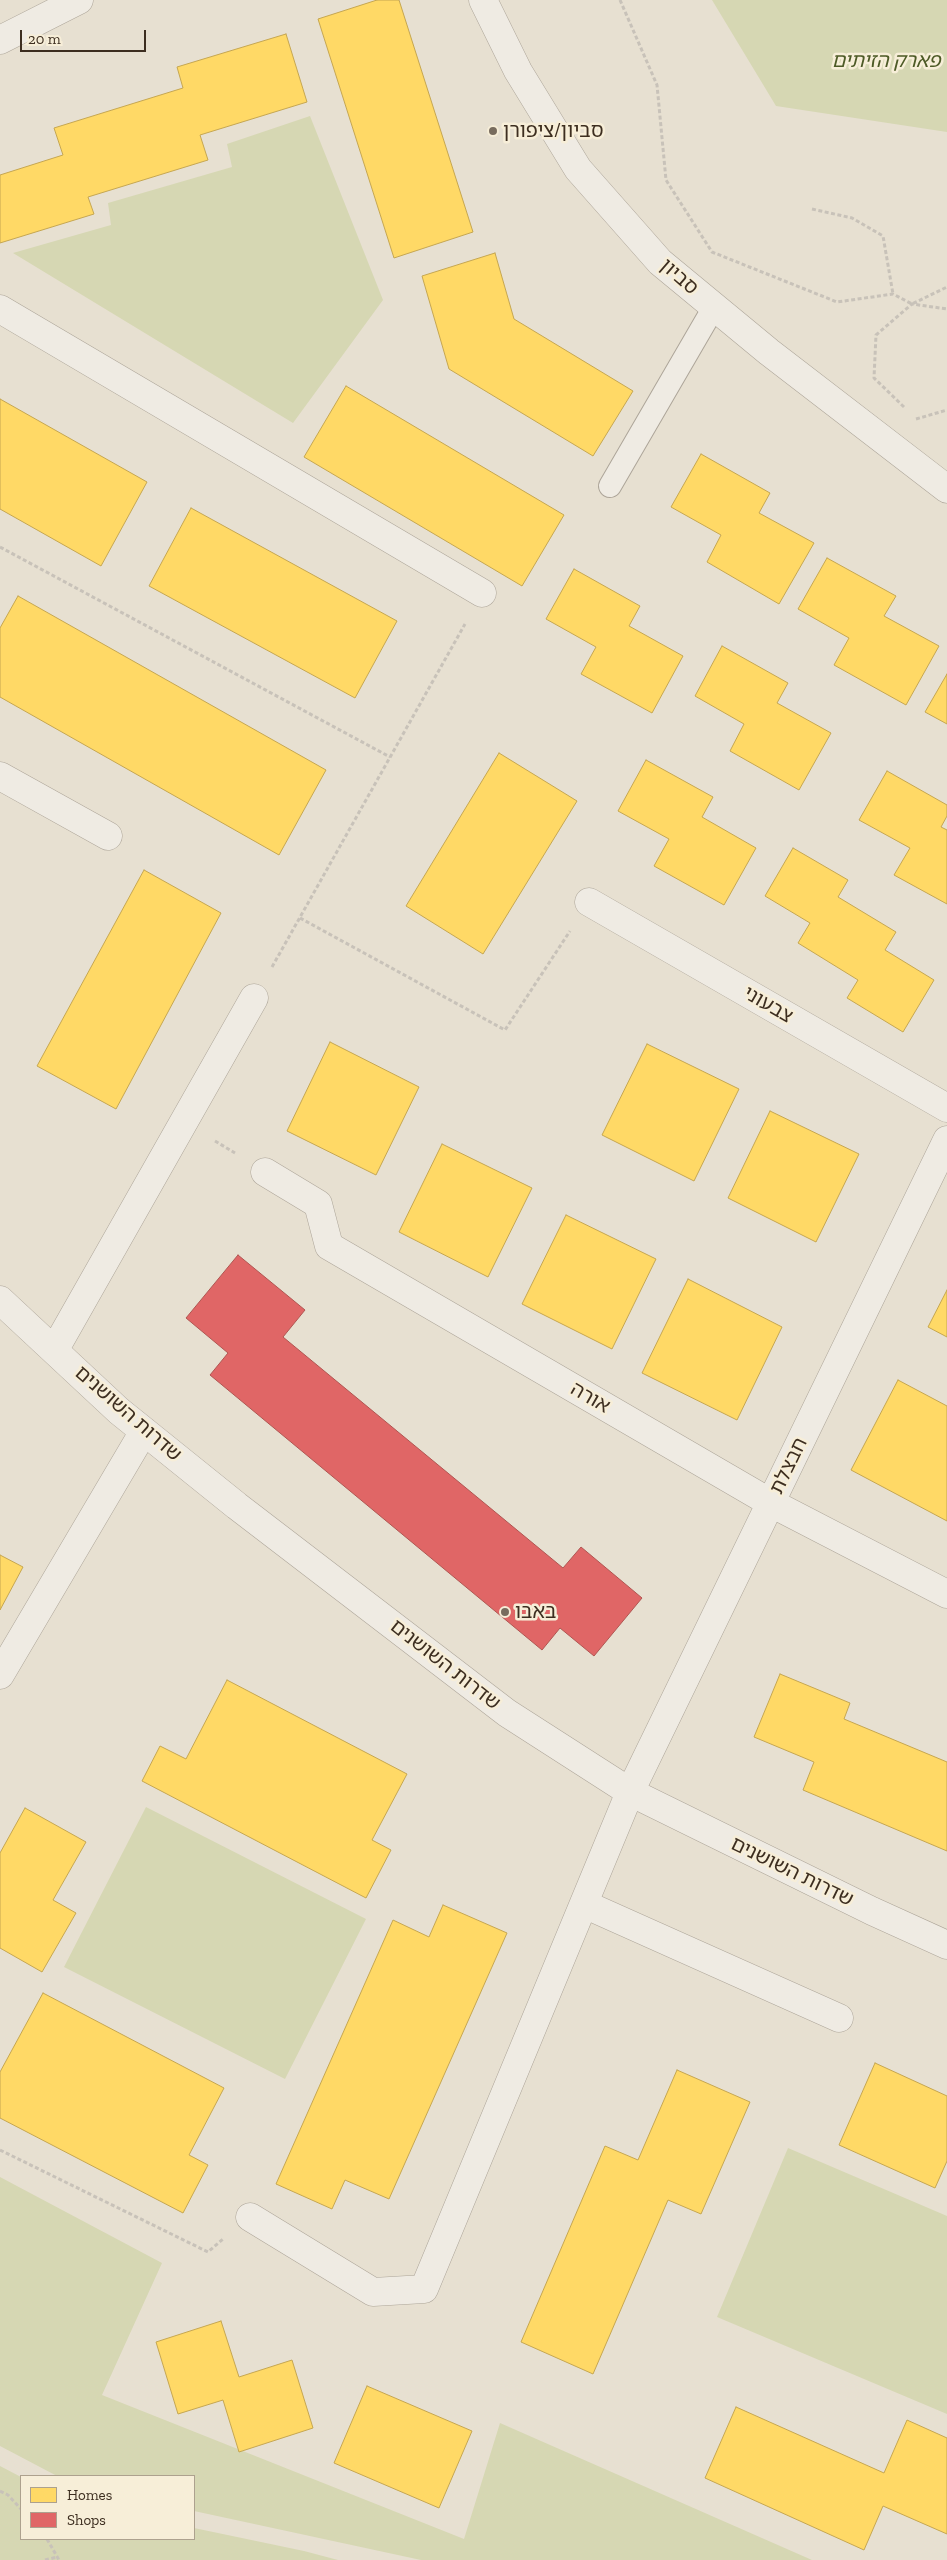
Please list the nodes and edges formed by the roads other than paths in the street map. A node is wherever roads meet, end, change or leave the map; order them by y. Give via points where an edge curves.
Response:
1 (79, 0) edge
2 (483, 0) edge
3 (0, 40) edge
4 (714, 307) junction
5 (0, 309) edge
6 (610, 486) dead end
7 (947, 489) edge
8 (482, 593) road end
9 (0, 776) edge
10 (108, 836) dead end
11 (589, 902) road end
12 (254, 998) road end
13 (947, 1108) edge
14 (947, 1140) edge
15 (266, 1172) road end
16 (0, 1300) edge
17 (55, 1349) junction
18 (144, 1431) junction
19 (771, 1503) junction
20 (947, 1594) edge
21 (0, 1675) edge
22 (630, 1792) junction
23 (584, 1904) junction
24 (947, 1945) edge
25 (839, 2018) dead end
26 (250, 2217) road end

1 - 3 street
2 - 4 street, סביון via 518,71 578,169 660,262
4 - 6 lane
4 - 7 street, סביון
5 - 8 street
9 - 10 street
11 - 13 street, צבעוני
12 - 17 street
14 - 19 street, חבצלת
15 - 19 street, אורה via 318,1204 329,1246
16 - 17 street, שדרות השושנים
17 - 18 street, שדרות השושנים
18 - 21 street
18 - 22 street, שדרות השושנים via 507,1713
19 - 20 street, אורה
19 - 22 street, חבצלת
22 - 23 street, חבצלת
22 - 24 street, שדרות השושנים
23 - 25 street
23 - 26 street, חבצלת via 424,2289 373,2292

